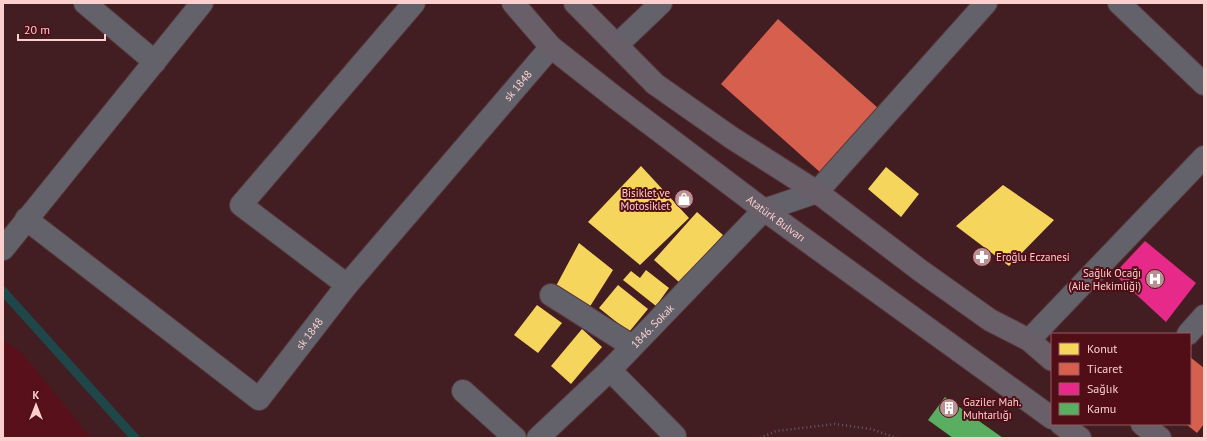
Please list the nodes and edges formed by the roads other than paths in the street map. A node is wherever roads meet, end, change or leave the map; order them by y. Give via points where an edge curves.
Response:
1 (85, 3) edge
2 (202, 3) edge
3 (414, 3) edge
4 (513, 3) edge
5 (575, 3) edge
6 (661, 3) edge
7 (986, 3) edge
8 (1119, 3) edge
9 (617, 45) junction
10 (551, 47) junction
11 (155, 62) junction
12 (1204, 84) edge
13 (1204, 157) edge
14 (817, 192) junction
15 (764, 210) junction
16 (26, 219) junction
17 (3, 249) edge
18 (347, 285) junction
19 (551, 295) dead end
20 (1204, 316) edge
21 (1189, 333) edge
22 (1029, 340) junction
23 (632, 346) junction
24 (1051, 359) edge
25 (610, 370) junction
26 (463, 391) dead end
27 (1051, 417) edge
28 (1062, 425) edge
29 (1143, 425) edge
30 (675, 436) dead end
31 (515, 438) edge
32 (538, 438) edge
33 (1080, 438) edge
34 (1160, 438) edge

1 - 11 street
2 - 11 street
3 - 18 street via 242,205
4 - 10 main road, Atatürk Bulvarı
5 - 9 main road
6 - 9 street
7 - 14 street
8 - 12 street
9 - 14 main road via 655,84 732,138
10 - 15 main road, Atatürk Bulvarı
10 - 18 street, sk 1848
11 - 16 street
13 - 22 street
14 - 15 street
14 - 22 main road via 990,320
15 - 23 street, 1846. Sokak
15 - 27 main road, Atatürk Bulvarı
16 - 17 street
16 - 18 street, sk 1848 via 259,399
19 - 23 street
20 - 21 street
22 - 24 main road
23 - 25 street, 1846. Sokak
25 - 30 street
25 - 32 street, 1846. Sokak
26 - 31 street
28 - 33 main road
29 - 34 main road

